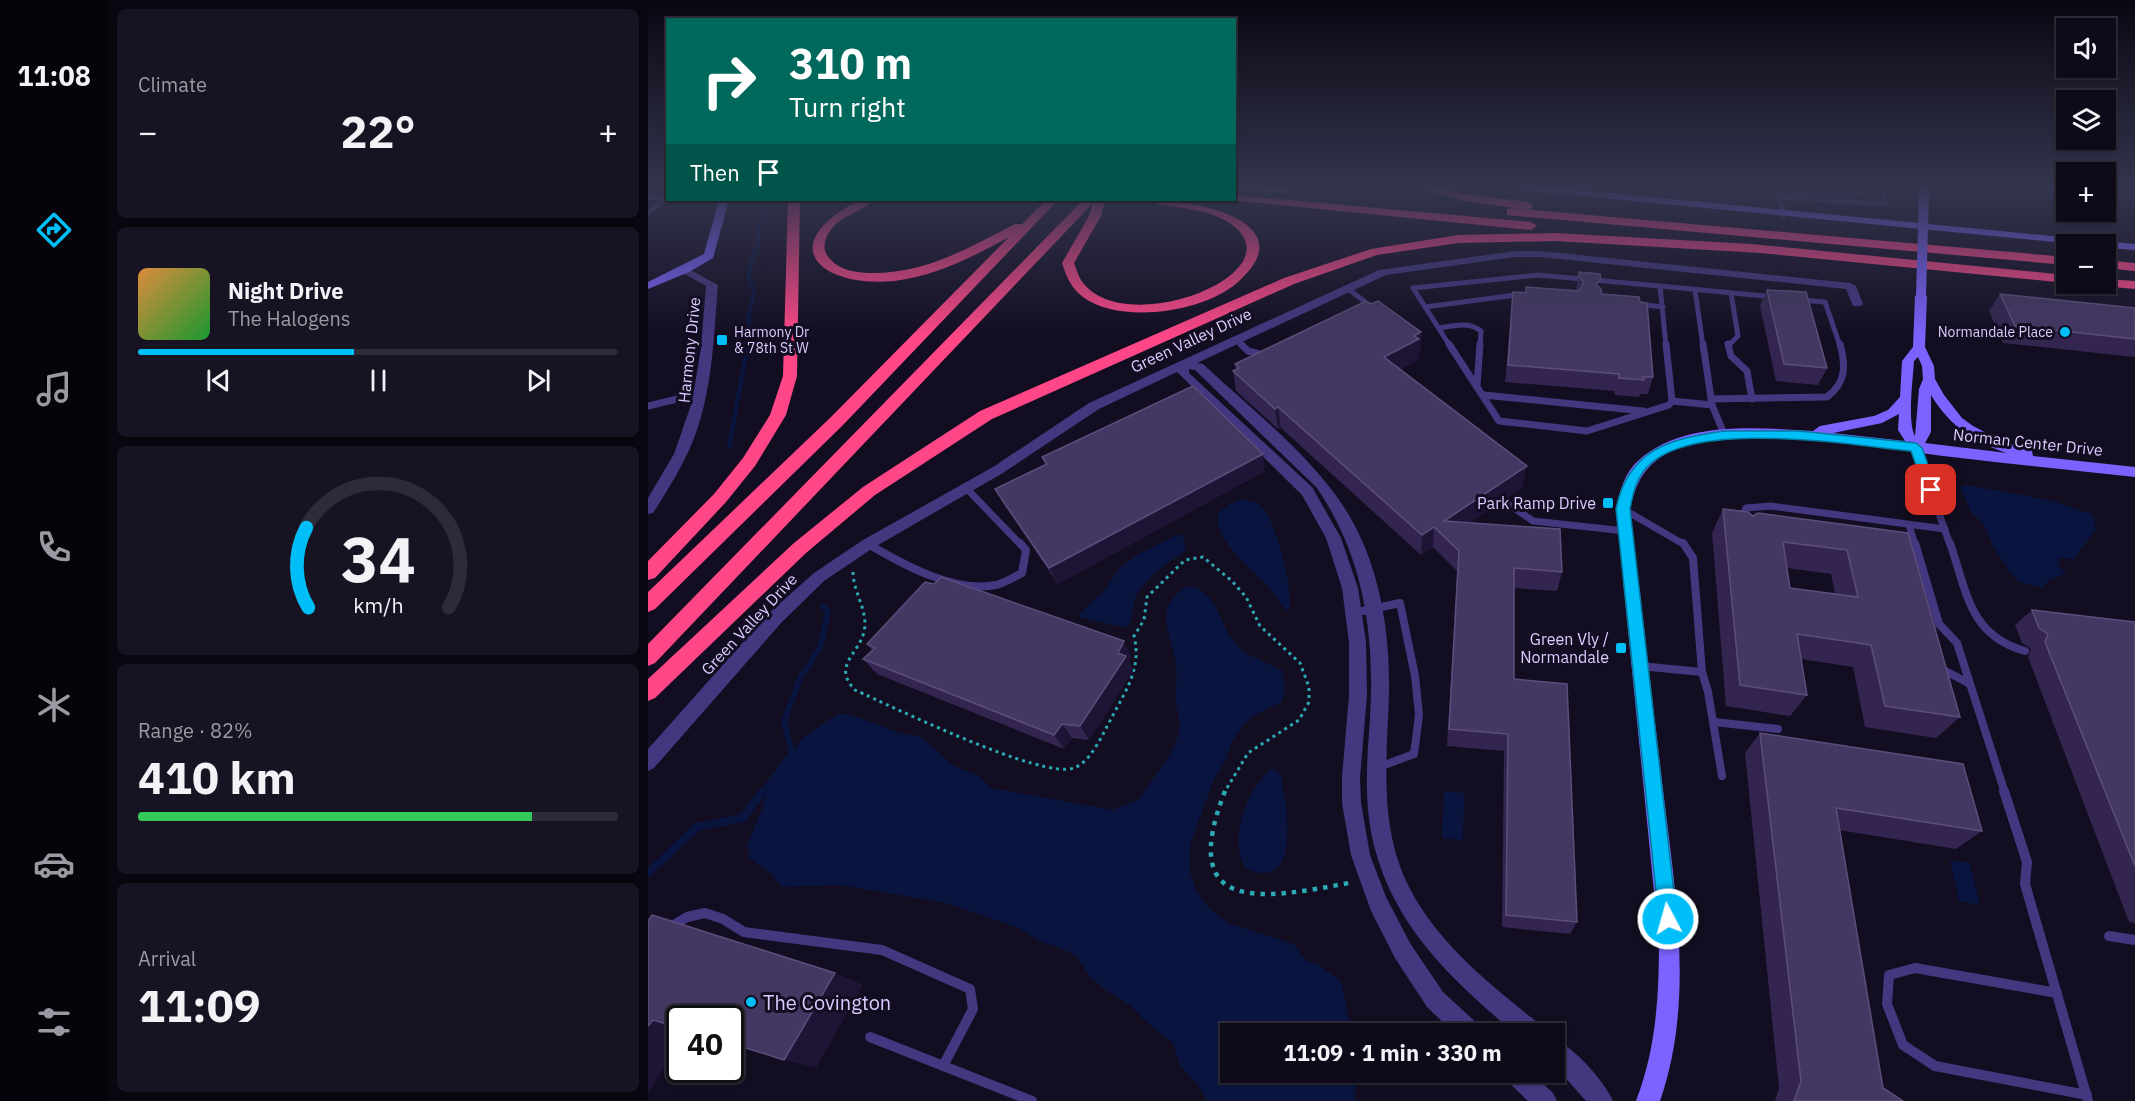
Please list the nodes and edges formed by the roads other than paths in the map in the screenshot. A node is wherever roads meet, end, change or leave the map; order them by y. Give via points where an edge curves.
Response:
1 (714, 236) edge
2 (793, 236) edge
3 (820, 236) edge
4 (1001, 236) edge
5 (1016, 236) edge
6 (1053, 236) edge
7 (1081, 236) edge
8 (1250, 236) edge
9 (1632, 236) edge
10 (1800, 236) edge
11 (1922, 236) edge
12 (2010, 236) edge
13 (2056, 241) edge
14 (2116, 246) edge
15 (2135, 247) edge
16 (1763, 249) junction
17 (2056, 260) edge
18 (2116, 265) edge
19 (2135, 267) edge
20 (686, 270) junction
21 (2056, 278) edge
22 (2116, 284) edge
23 (2135, 285) edge
24 (648, 286) edge
25 (1660, 286) junction
26 (1347, 288) junction
27 (1695, 290) junction
28 (1731, 293) junction
29 (1534, 295) edge
30 (1778, 298) edge
31 (1790, 299) edge
32 (1630, 304) edge
33 (1857, 304) dead end
34 (1425, 307) junction
35 (1663, 307) junction
36 (1351, 315) edge
37 (1439, 328) junction
38 (1235, 339) junction
39 (1919, 346) junction
40 (1272, 351) edge
41 (1184, 364) junction
42 (1929, 379) junction
43 (1478, 386) junction
44 (702, 393) junction
45 (1484, 394) junction
46 (1906, 398) junction
47 (1752, 399) junction
48 (1672, 401) junction
49 (1711, 402) junction
50 (648, 406) edge
51 (1645, 411) junction
52 (1799, 435) junction
53 (1725, 436) junction
54 (1916, 448) junction
55 (2064, 465) junction
56 (2135, 472) edge
57 (967, 489) junction
58 (1507, 503) dead end
59 (648, 509) edge
60 (1623, 509) junction
61 (1909, 525) junction
62 (1741, 527) edge
63 (1945, 529) junction
64 (1625, 531) junction
65 (868, 544) junction
66 (648, 573) edge
67 (648, 604) edge
68 (1373, 609) junction
69 (1354, 612) junction
70 (2025, 651) dead end
71 (648, 657) edge
72 (1932, 660) edge
73 (1640, 666) junction
74 (1702, 672) junction
75 (1970, 684) junction
76 (648, 692) edge
77 (1714, 722) junction
78 (1778, 729) dead end
79 (648, 762) edge
80 (1374, 768) junction
81 (1722, 776) dead end
82 (663, 935) edge
83 (2109, 936) dead end
84 (2135, 940) edge
85 (2057, 993) junction
86 (1460, 1023) edge
87 (1521, 1023) edge
88 (870, 1037) dead end
89 (1565, 1060) edge
90 (943, 1066) junction
91 (1526, 1083) edge
92 (2087, 1098) edge
93 (1032, 1101) edge
94 (1545, 1101) edge
95 (1601, 1101) edge
96 (1648, 1101) edge

1 - 20 street via 709,256
2 - 66 highway via 790,376 778,415 734,480
3 - 4 highway via 816,251 825,266 849,276 871,278 940,268
5 - 67 highway via 837,421
6 - 71 highway
7 - 8 highway via 1068,263 1075,283 1093,298 1123,306 1163,307 1210,295 1241,273 1253,246
9 - 16 highway
10 - 17 highway
11 - 39 street, bridge
12 - 13 street
14 - 15 street
16 - 21 highway
16 - 76 highway via 1556,237 1458,239 1375,252 1299,277 986,415 869,491 808,540
18 - 19 highway
20 - 24 street
20 - 44 street, Harmony Drive via 712,285
22 - 23 highway
25 - 27 lane
25 - 34 lane via 1522,275 1413,288
25 - 35 lane
26 - 33 street, Green Valley Drive via 1383,272 1541,254 1850,286
26 - 36 lane via 1365,304
26 - 38 street, Green Valley Drive
27 - 28 lane
27 - 49 lane
28 - 30 lane
28 - 47 lane via 1738,336 1728,344 1728,352 1747,371
29 - 34 lane via 1510,294
31 - 47 lane via 1825,302 1844,358 1842,384 1827,398
32 - 35 lane
34 - 37 lane
35 - 48 lane
37 - 43 lane
37 - 43 lane via 1465,324 1481,331
38 - 40 lane via 1256,355
38 - 41 street, Green Valley Drive
39 - 42 street
39 - 46 street via 1908,361
41 - 57 street, Green Valley Drive via 1094,406
41 - 68 street via 1199,367 1333,498 1353,534
41 - 69 street via 1183,374 1307,491 1321,511 1336,541
42 - 54 street via 1925,389 1924,432
42 - 55 street via 1942,405 1969,431
43 - 45 lane
44 - 50 lane
44 - 59 street, Harmony Drive via 684,450
45 - 51 lane
45 - 51 lane via 1499,421 1587,431
46 - 52 street via 1893,413 1877,420
46 - 54 street via 1905,430
47 - 49 lane
48 - 49 lane
48 - 51 lane
49 - 53 lane
52 - 53 street
52 - 54 street, Norman Center Drive
53 - 60 street via 1674,446 1644,463 1627,489
54 - 55 street, Norman Center Drive
54 - 63 lane
55 - 56 street, Norman Center Drive
57 - 65 street, Green Valley Drive
57 - 65 lane via 1026,550 1022,573 997,585 964,586
58 - 64 lane via 1533,521
60 - 64 street
60 - 74 lane via 1686,543 1694,558
61 - 62 lane via 1771,506 1746,508
61 - 63 lane
61 - 75 lane via 1936,627 1957,643
63 - 70 lane via 1983,631 2004,646
64 - 73 street
65 - 79 street, Green Valley Drive via 819,577 775,618
68 - 69 lane
68 - 80 street via 1380,693
68 - 80 lane via 1400,603 1419,715 1414,754
69 - 86 street via 1358,692 1351,778 1357,843 1371,885 1403,951 1437,1002
72 - 75 lane via 1943,672
73 - 74 lane
73 - 96 street via 1671,966 1663,1051
74 - 77 lane
75 - 85 lane via 2027,862 2025,884
77 - 78 lane
77 - 81 lane
80 - 87 street via 1375,808 1382,841 1406,902 1425,933 1460,972
82 - 90 lane via 687,917 705,913 744,932 882,950 970,989 973,1009
83 - 84 lane
85 - 92 lane
85 - 92 lane via 1914,968 1889,975 1887,1004 1903,1045 1935,1066
88 - 90 lane
89 - 95 street
90 - 93 lane
91 - 94 street

